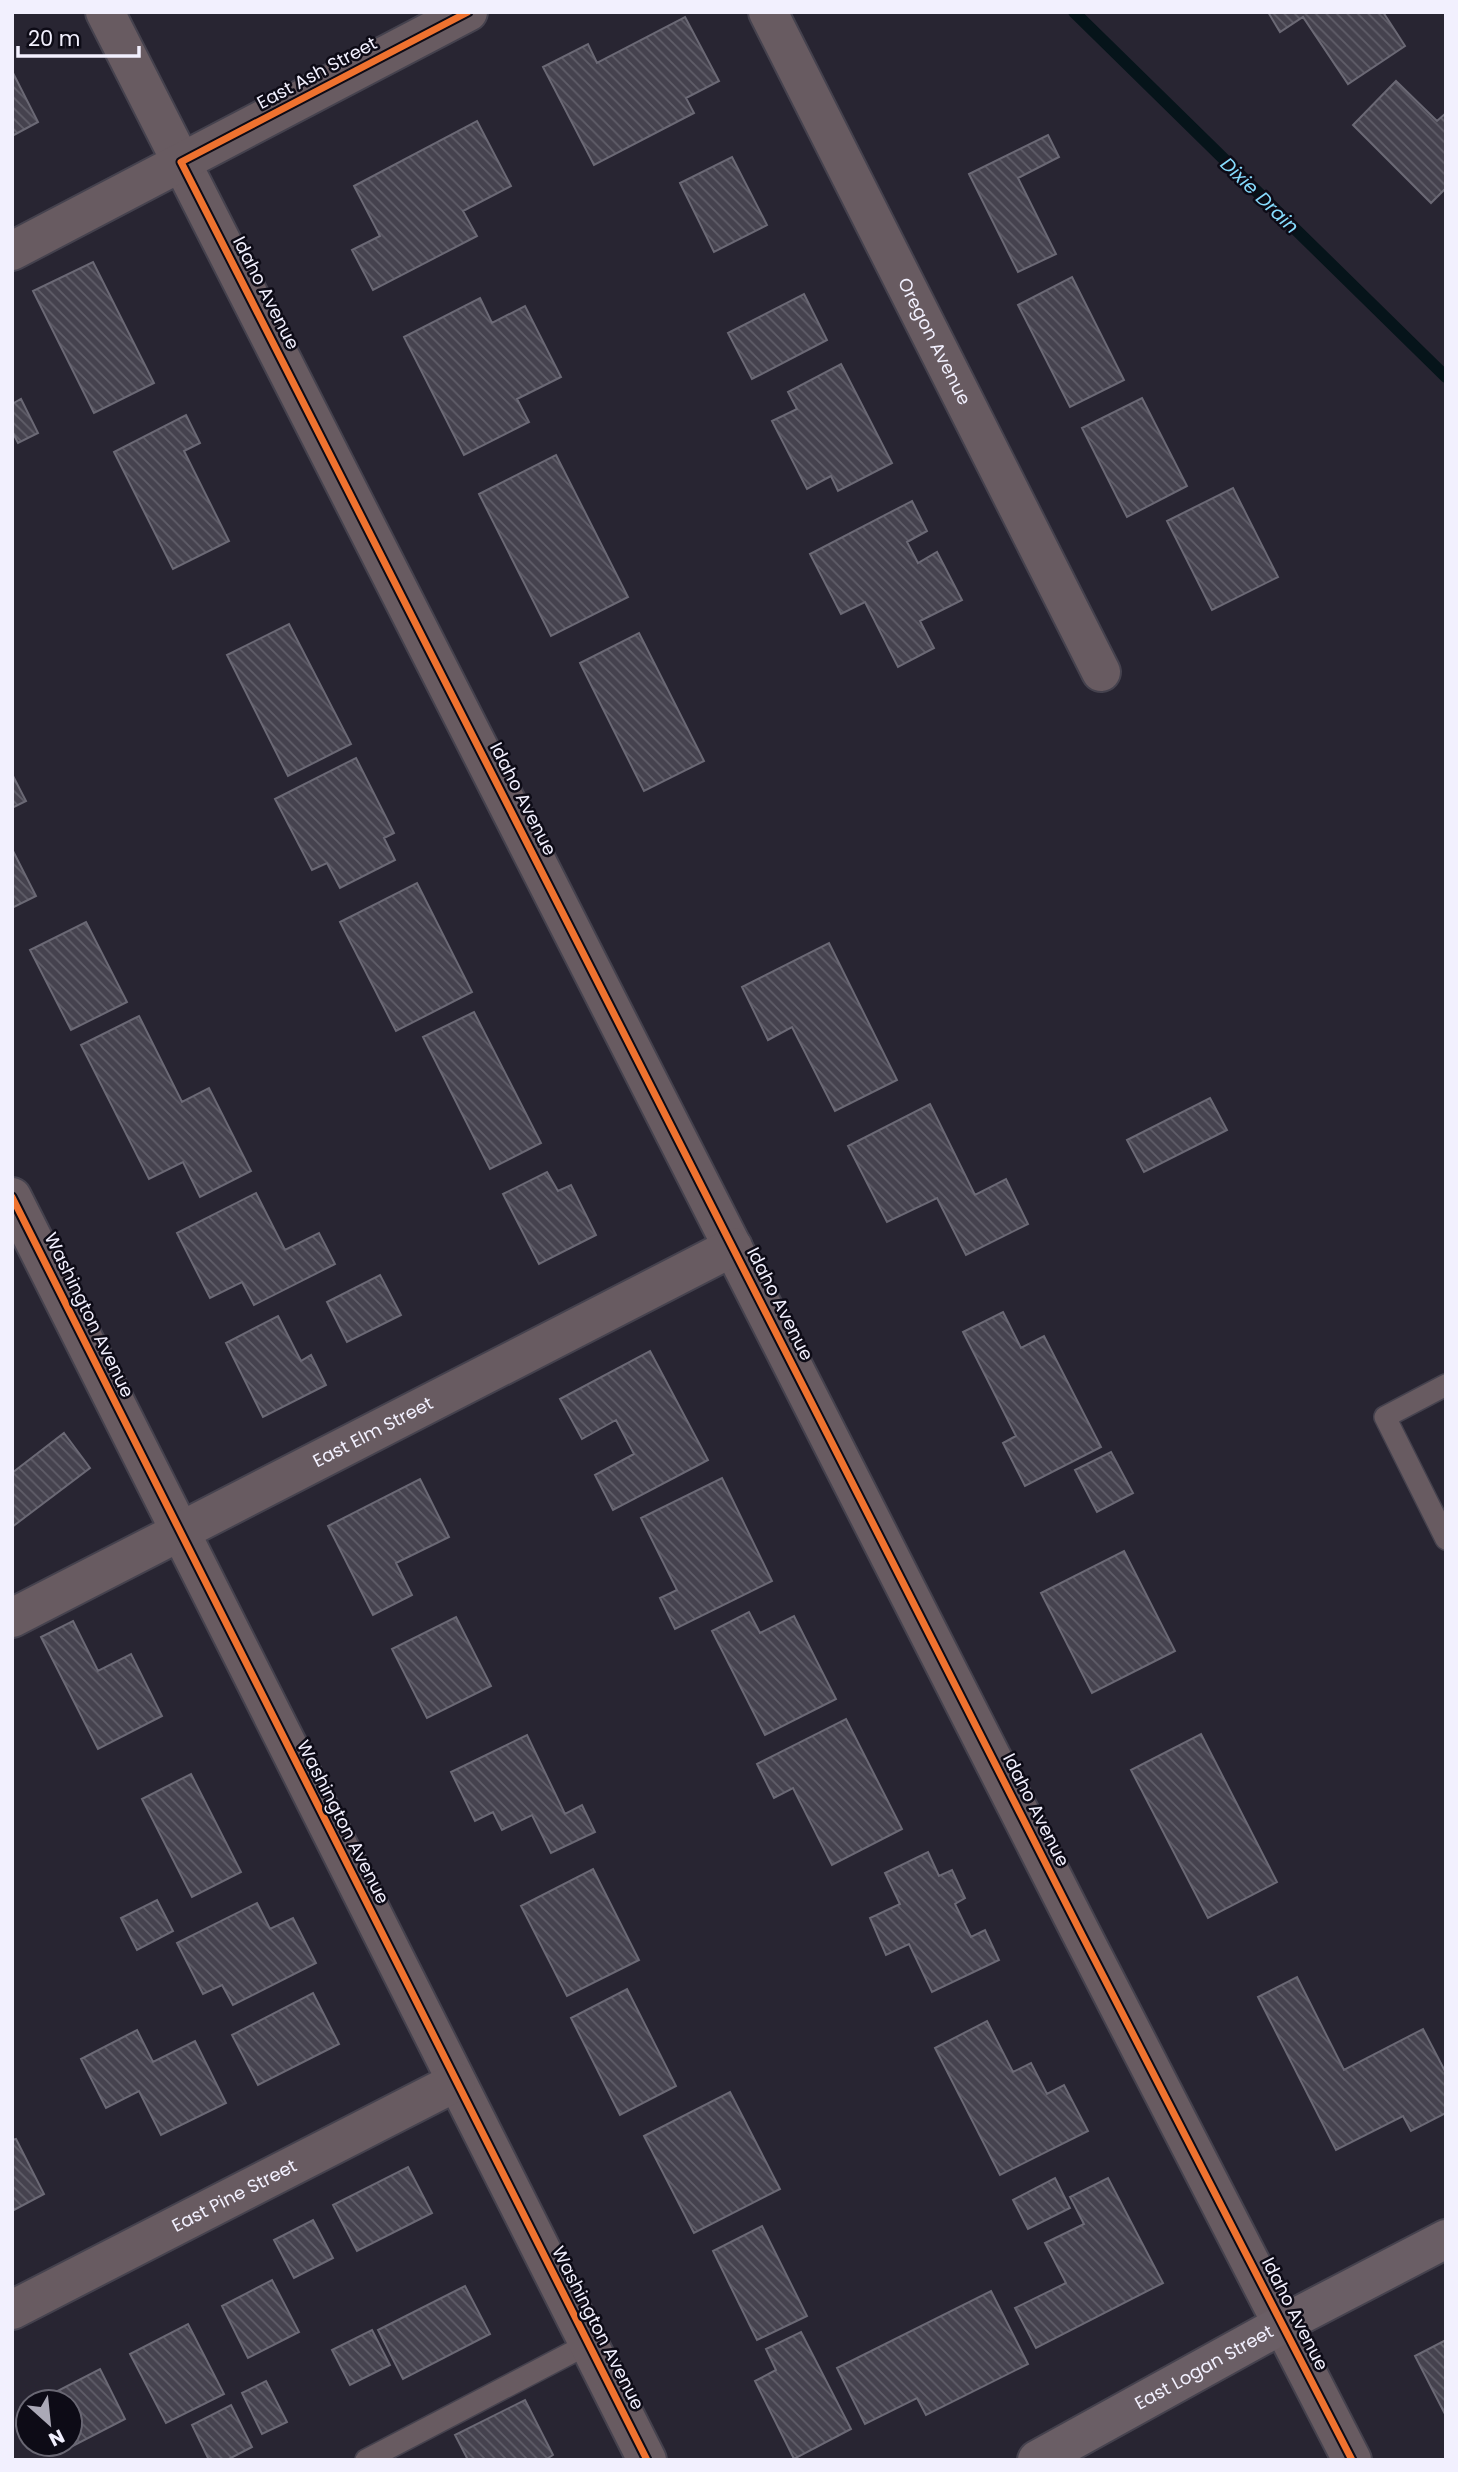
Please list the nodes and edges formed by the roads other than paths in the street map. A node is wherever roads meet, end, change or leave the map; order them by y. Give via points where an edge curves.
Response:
1 (104, 12) edge
2 (468, 12) edge
3 (768, 12) edge
4 (181, 162) junction
5 (12, 251) edge
6 (1101, 672) dead end
7 (12, 1197) edge
8 (733, 1247) junction
9 (1446, 1385) edge
10 (180, 1533) junction
11 (1446, 1539) edge
12 (12, 1618) edge
13 (456, 2082) junction
14 (1446, 2239) edge
15 (12, 2310) edge
16 (1283, 2324) junction
17 (588, 2343) junction
18 (366, 2460) edge
19 (647, 2460) edge
20 (1037, 2460) edge
21 (1352, 2460) edge

1 - 4 street, Idaho Avenue
2 - 4 street, East Ash Street
3 - 6 street, Oregon Avenue
4 - 5 street, East Ash Street
4 - 8 street, Idaho Avenue
7 - 10 street, Washington Avenue
8 - 10 street, East Elm Street
8 - 16 street, Idaho Avenue
9 - 11 lane via 1385,1417
10 - 12 street, East Elm Street
10 - 13 street, Washington Avenue
13 - 15 street, East Pine Street
13 - 17 street, Washington Avenue
14 - 16 street, East Logan Street
16 - 20 street, East Logan Street
16 - 21 street, Idaho Avenue
17 - 18 lane
17 - 19 street, Washington Avenue

